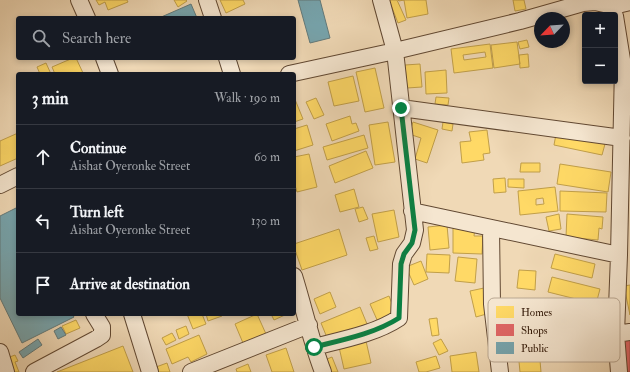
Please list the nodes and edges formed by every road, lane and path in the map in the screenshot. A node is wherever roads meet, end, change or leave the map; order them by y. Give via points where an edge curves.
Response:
1 (79, 0) edge
2 (207, 0) edge
3 (381, 0) edge
4 (630, 2) edge
5 (614, 9) edge
6 (86, 16) edge
7 (212, 16) edge
8 (395, 51) junction
9 (105, 60) edge
10 (228, 60) edge
11 (109, 72) edge
12 (231, 72) edge
13 (296, 72) edge
14 (401, 108) junction
15 (622, 138) junction
16 (16, 179) edge
17 (0, 185) edge
18 (412, 211) junction
19 (491, 228) junction
20 (619, 255) junction
21 (624, 272) edge
22 (296, 283) edge
23 (492, 298) edge
24 (95, 316) edge
25 (133, 316) edge
26 (309, 325) junction
27 (623, 333) edge
28 (314, 347) junction
29 (0, 352) edge
30 (499, 362) edge
31 (198, 371) edge
32 (6, 372) edge
33 (34, 372) edge
34 (150, 372) edge
35 (323, 372) edge
36 (500, 372) edge
37 (619, 372) edge

1 - 6 street
2 - 7 street
3 - 8 street
4 - 5 street
5 - 8 street via 595,2 583,3
5 - 15 street via 623,66
8 - 13 street
8 - 14 street
9 - 11 street
10 - 12 street
14 - 15 street
14 - 18 street
15 - 20 street
16 - 17 street
18 - 19 street
18 - 28 street via 415,230 412,243 401,264 399,318 356,336
19 - 20 street
19 - 23 street
20 - 21 street
21 - 27 street
22 - 26 street
24 - 33 street via 102,328 102,335
25 - 34 street
26 - 28 street
26 - 31 street
27 - 37 street
28 - 35 street
29 - 32 street
30 - 36 street

